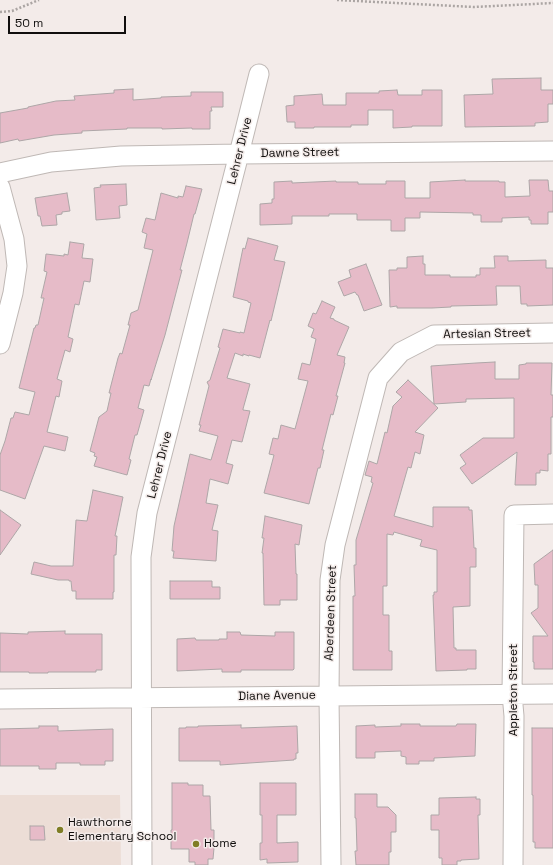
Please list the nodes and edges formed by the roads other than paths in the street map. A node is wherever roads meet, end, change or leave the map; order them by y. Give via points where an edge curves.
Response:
1 (259, 74) dead end
2 (553, 151) edge
3 (239, 154) junction
4 (0, 173) edge
5 (0, 187) edge
6 (553, 333) edge
7 (0, 344) edge
8 (401, 352) joint
9 (553, 514) edge
10 (512, 694) junction
11 (553, 694) edge
12 (329, 696) junction
13 (141, 698) junction
14 (0, 699) edge
15 (142, 865) edge
16 (331, 865) edge
17 (513, 865) edge

1 - 3 street, Lehrer Drive
2 - 3 street, Dawne Street
3 - 4 street, Dawne Street via 121,156 51,162
3 - 13 street, Lehrer Drive via 147,513 141,557
5 - 7 street via 14,239 17,266
6 - 8 street, Artesian Street via 434,335
8 - 12 street, Aberdeen Street via 378,378 335,545 330,580
9 - 10 street, Appleton Street via 514,515
10 - 11 street, Diane Avenue
10 - 12 street, Diane Avenue
10 - 17 street, Appleton Street
12 - 13 street, Diane Avenue
12 - 16 street, Aberdeen Street
13 - 14 street, Diane Avenue
13 - 15 street, Lehrer Drive

